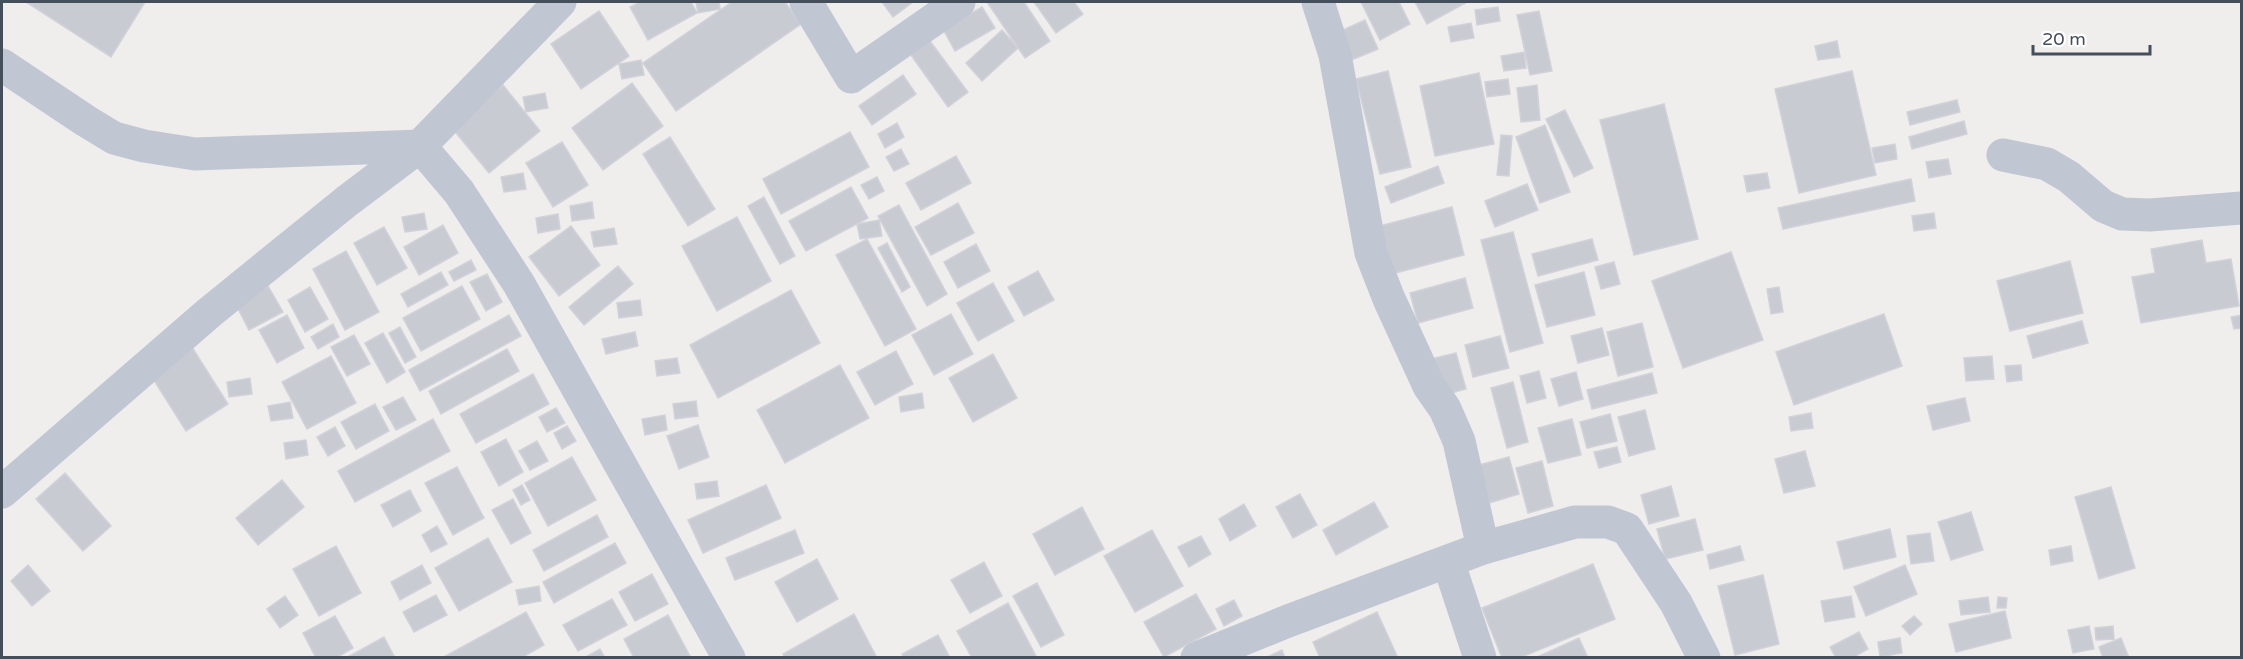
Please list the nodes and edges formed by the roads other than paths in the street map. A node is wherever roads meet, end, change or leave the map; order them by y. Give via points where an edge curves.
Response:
1 (560, 2) edge
2 (806, 2) edge
3 (959, 2) edge
4 (1318, 2) edge
5 (2, 65) edge
6 (420, 146) junction
7 (2002, 155) dead end
8 (2241, 208) edge
9 (2, 492) edge
10 (1484, 548) junction
11 (1448, 561) junction
12 (729, 657) edge
13 (1197, 657) edge
14 (1480, 657) edge
15 (1704, 657) edge

1 - 6 street
2 - 3 street via 851,77
4 - 10 street via 1335,55 1371,253 1429,386 1445,409 1459,441
5 - 6 street via 114,138 144,146 195,154
6 - 9 street via 210,312
6 - 12 street via 459,192 519,284
7 - 8 street via 2047,164 2103,206 2122,214
10 - 11 street
10 - 15 street via 1575,522 1608,522 1627,529 1676,603
11 - 13 street
11 - 14 street

